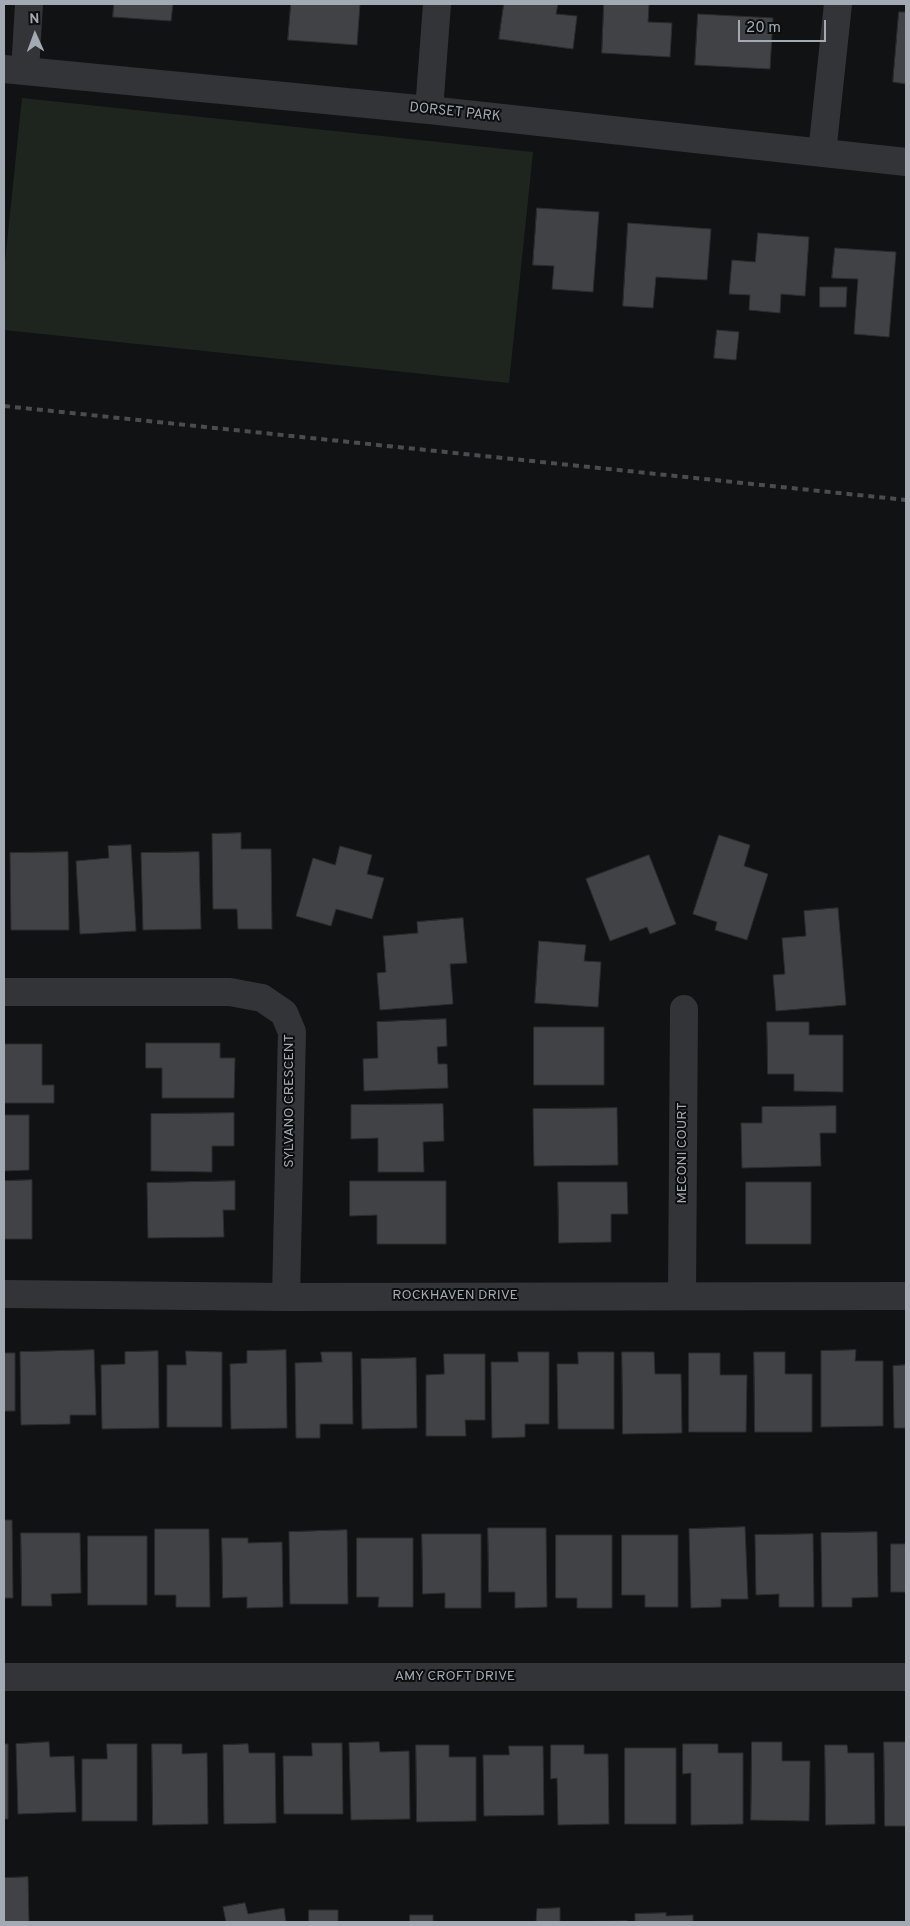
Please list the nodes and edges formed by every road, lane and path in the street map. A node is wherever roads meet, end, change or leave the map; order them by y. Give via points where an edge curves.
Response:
1 (29, 4) edge
2 (437, 4) edge
3 (838, 4) edge
4 (14, 70) edge
5 (429, 110) junction
6 (822, 153) junction
7 (906, 162) edge
8 (4, 992) edge
9 (684, 1009) dead end
10 (4, 1294) edge
11 (682, 1296) junction
12 (906, 1296) edge
13 (286, 1297) junction
14 (4, 1677) edge
15 (906, 1677) edge

1 - 4 street
2 - 5 street
3 - 6 street
4 - 5 street, DORSET PARK
5 - 6 street, DORSET PARK
6 - 7 street, DORSET PARK
8 - 13 street, SYLVANO CRESCENT via 230,992 262,998 284,1013 292,1032
9 - 11 street, MECONI COURT
10 - 13 street, ROCKHAVEN DRIVE
11 - 12 street, ROCKHAVEN DRIVE
11 - 13 street, ROCKHAVEN DRIVE
14 - 15 street, AMY CROFT DRIVE

